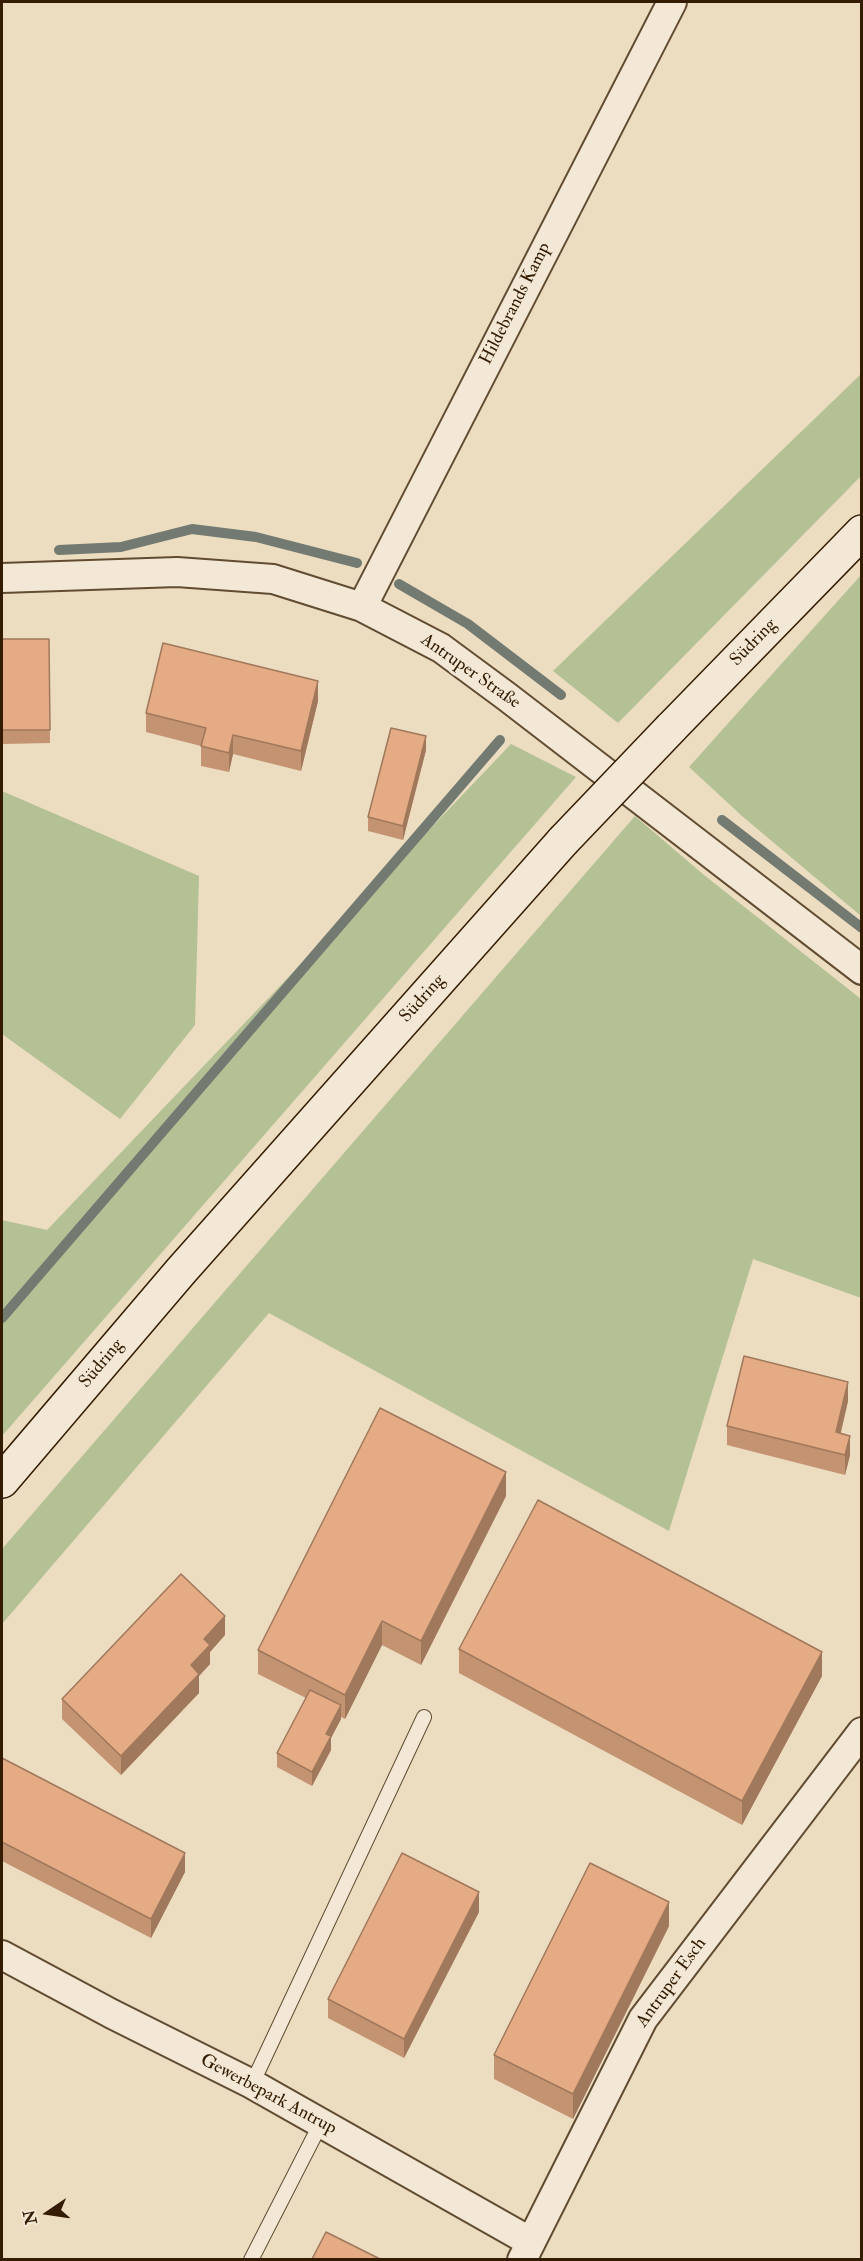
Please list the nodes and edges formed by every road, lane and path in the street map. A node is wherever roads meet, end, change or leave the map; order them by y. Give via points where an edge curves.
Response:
1 (672, 2) edge
2 (861, 532) edge
3 (2, 578) edge
4 (362, 607) junction
5 (861, 970) edge
6 (2, 1481) edge
7 (424, 1717) dead end
8 (861, 1732) edge
9 (2, 1955) edge
10 (252, 2084) junction
11 (321, 2123) junction
12 (526, 2251) edge
13 (251, 2259) edge

1 - 4 street, Hildebrands Kamp
2 - 6 main road, Südring, bridge via 562,841 181,1271
3 - 4 street, Antruper Straße via 177,572 261,578
4 - 5 street, Antruper Straße via 441,648
7 - 10 lane
8 - 12 street, Antruper Esch via 643,2019
9 - 10 street, Gewerbepark Antrup
10 - 11 street, Gewerbepark Antrup
11 - 12 street, Gewerbepark Antrup
11 - 13 lane

